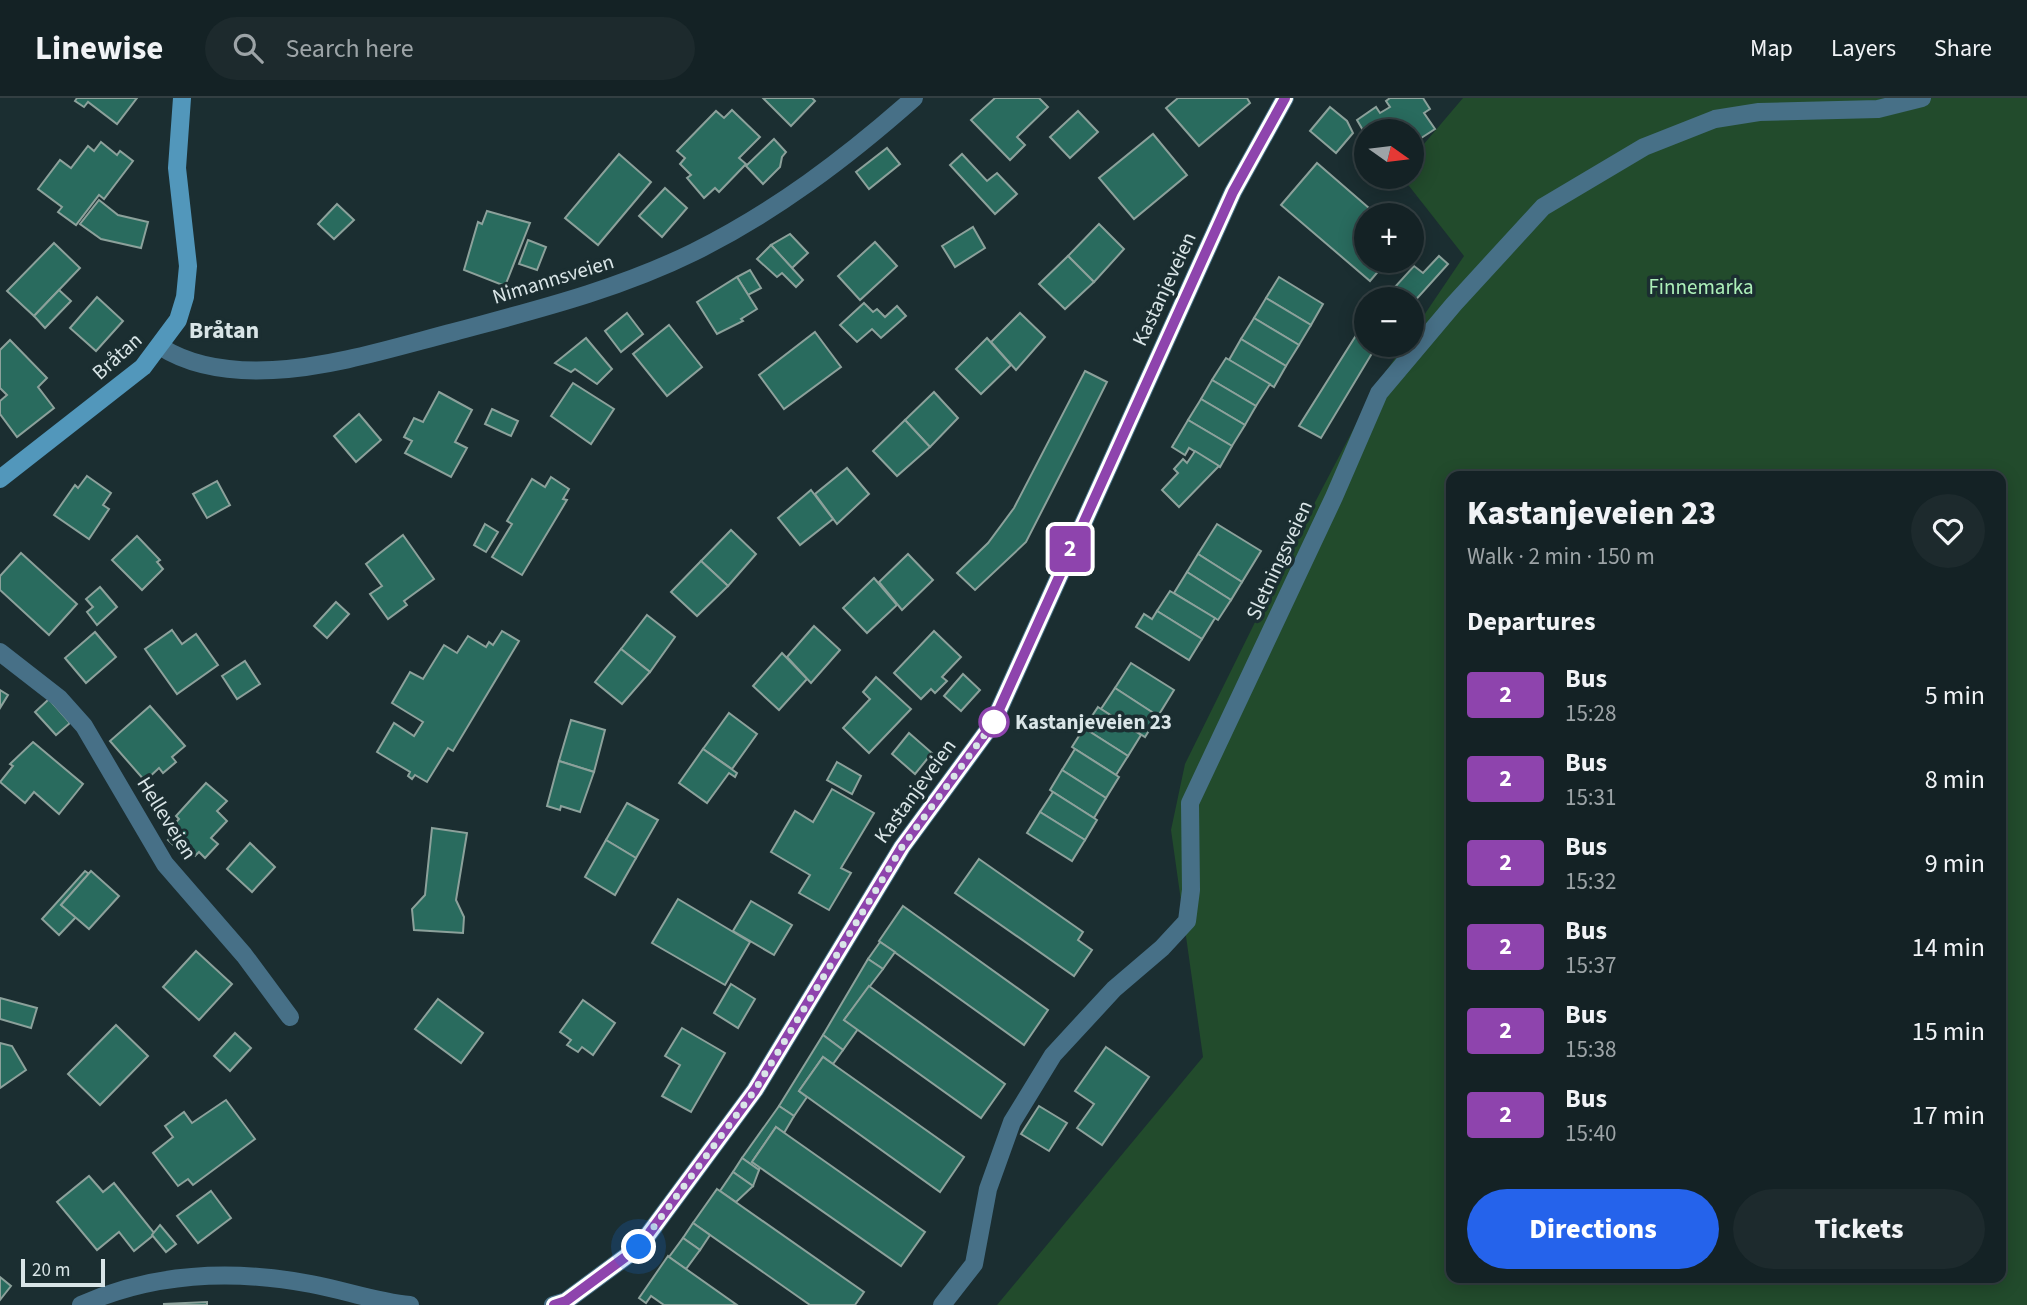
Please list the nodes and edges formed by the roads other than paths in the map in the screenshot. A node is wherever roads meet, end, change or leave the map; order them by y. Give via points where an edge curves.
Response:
1 (182, 98) edge
2 (914, 98) edge
3 (1285, 98) edge
4 (1922, 98) edge
5 (161, 347) junction
6 (0, 479) edge
7 (0, 652) edge
8 (290, 1017) dead end
9 (401, 1304) edge
10 (563, 1304) edge
11 (81, 1305) edge
12 (942, 1305) edge

1 - 5 main road, Bråtan via 177,168 186,297
2 - 5 street, Nimannsveien via 807,186 694,251 589,295 410,344 274,370 196,364
3 - 10 street, Kastanjeveien via 1233,192 993,723 902,847 755,1090 639,1247
4 - 12 street, Sletningsveien via 1878,109 1759,112 1715,119 1644,147 1543,208 1379,393 1191,803 1187,921 1114,989 1053,1055 1012,1122 988,1189 974,1265
5 - 6 main road, Bråtan via 144,367
7 - 8 street, Helleveien via 59,698 84,726 165,864 244,955
9 - 11 street via 312,1284 233,1273 195,1274 106,1294

